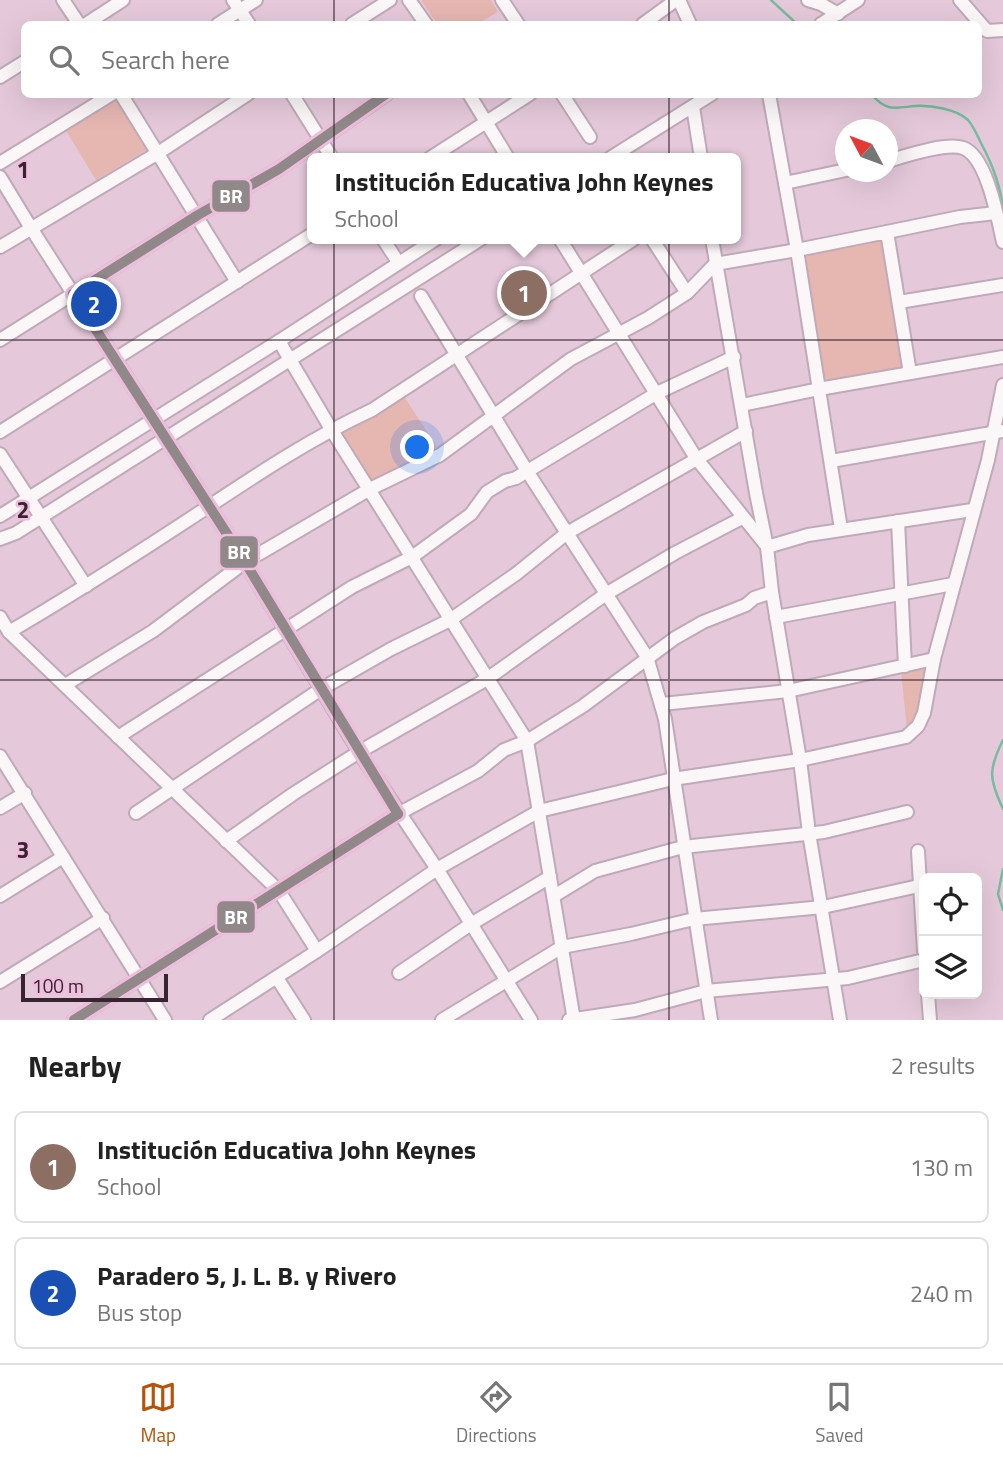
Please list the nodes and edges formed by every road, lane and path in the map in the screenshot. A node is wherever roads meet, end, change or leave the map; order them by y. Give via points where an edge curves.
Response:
1 (63, 0) edge
2 (123, 0) edge
3 (256, 0) edge
4 (390, 0) edge
5 (409, 0) edge
6 (502, 0) edge
7 (678, 0) edge
8 (808, 0) edge
9 (858, 0) edge
10 (960, 0) edge
11 (237, 5) edge
12 (838, 14) junction
13 (77, 21) edge
14 (91, 21) edge
15 (221, 21) edge
16 (246, 21) edge
17 (357, 21) edge
18 (424, 21) edge
19 (516, 21) edge
20 (647, 21) edge
21 (688, 21) edge
22 (826, 21) edge
23 (978, 21) edge
24 (982, 26) edge
25 (1003, 30) edge
26 (21, 64) edge
27 (0, 77) edge
28 (105, 98) edge
29 (124, 98) edge
30 (242, 98) edge
31 (295, 98) edge
32 (381, 98) edge
33 (471, 98) edge
34 (524, 98) edge
35 (565, 98) edge
36 (706, 98) edge
37 (770, 98) edge
38 (693, 107) junction
39 (485, 123) junction
40 (590, 137) dead end
41 (320, 138) junction
42 (158, 153) junction
43 (329, 153) edge
44 (438, 153) edge
45 (505, 153) edge
46 (618, 153) edge
47 (700, 153) edge
48 (898, 158) edge
49 (0, 163) edge
50 (835, 172) edge
51 (0, 177) edge
52 (785, 183) junction
53 (996, 213) junction
54 (198, 215) junction
55 (31, 228) junction
56 (887, 232) junction
57 (307, 237) edge
58 (1003, 242) edge
59 (386, 244) edge
60 (428, 244) edge
61 (473, 244) edge
62 (563, 244) edge
63 (626, 244) edge
64 (655, 244) edge
65 (713, 244) edge
66 (0, 247) edge
67 (797, 250) junction
68 (398, 262) junction
69 (715, 264) junction
70 (581, 271) junction
71 (237, 282) junction
72 (1003, 285) edge
73 (687, 293) junction
74 (73, 294) junction
75 (421, 296) dead end
76 (899, 302) junction
77 (620, 333) junction
78 (0, 340) edge
79 (279, 341) junction
80 (457, 356) junction
81 (734, 357) junction
82 (116, 358) junction
83 (1003, 358) edge
84 (290, 360) junction
85 (911, 373) junction
86 (1003, 385) edge
87 (819, 389) junction
88 (657, 393) junction
89 (742, 405) junction
90 (494, 415) junction
91 (154, 420) junction
92 (331, 429) junction
93 (746, 431) junction
94 (0, 432) edge
95 (998, 432) edge
96 (166, 438) junction
97 (0, 454) edge
98 (696, 457) junction
99 (831, 461) junction
100 (527, 471) junction
101 (370, 489) junction
102 (28, 499) junction
103 (208, 506) junction
104 (972, 510) junction
105 (0, 516) edge
106 (41, 517) junction
107 (742, 518) junction
108 (898, 521) junction
109 (841, 529) junction
110 (567, 533) junction
111 (0, 539) edge
112 (767, 547) junction
113 (412, 557) junction
114 (245, 562) junction
115 (954, 584) junction
116 (86, 586) junction
117 (772, 592) junction
118 (904, 593) junction
119 (606, 594) junction
120 (0, 617) edge
121 (776, 617) junction
122 (450, 620) junction
123 (285, 630) junction
124 (9, 632) junction
125 (647, 657) junction
126 (934, 659) junction
127 (905, 666) junction
128 (487, 679) junction
129 (65, 685) junction
130 (321, 689) junction
131 (788, 691) junction
132 (662, 704) junction
133 (118, 737) junction
134 (527, 741) junction
135 (359, 752) junction
136 (0, 756) edge
137 (800, 760) junction
138 (673, 779) junction
139 (173, 790) junction
140 (25, 793) junction
141 (0, 808) edge
142 (539, 811) junction
143 (907, 812) dead end
144 (135, 813) dead end
145 (398, 814) junction
146 (809, 833) junction
147 (226, 841) junction
148 (683, 847) junction
149 (918, 851) dead end
150 (63, 857) junction
151 (437, 869) junction
152 (550, 877) junction
153 (919, 886) joint
154 (279, 891) junction
155 (0, 896) edge
156 (554, 896) junction
157 (823, 907) junction
158 (103, 918) junction
159 (694, 919) junction
160 (471, 924) junction
161 (562, 947) junction
162 (317, 951) junction
163 (919, 961) edge
164 (399, 973) dead end
165 (277, 978) junction
166 (833, 978) junction
167 (140, 980) junction
168 (506, 980) junction
169 (0, 982) edge
170 (706, 991) junction
171 (928, 999) edge
172 (74, 1020) edge
173 (165, 1020) edge
174 (210, 1020) edge
175 (304, 1020) edge
176 (442, 1020) edge
177 (531, 1020) edge
178 (572, 1020) edge
179 (710, 1020) edge
180 (840, 1020) edge
181 (930, 1020) edge

1 - 13 street
2 - 14 street
3 - 11 street
4 - 17 street
5 - 18 street
6 - 19 street
7 - 20 street
7 - 21 street
8 - 12 street
9 - 12 street
10 - 23 street
11 - 15 street
11 - 16 street
12 - 22 street
24 - 25 street via 987,32
26 - 27 street
28 - 49 street
29 - 42 street
30 - 42 street
31 - 41 street
32 - 41 street
33 - 39 street
34 - 39 street
35 - 40 street
36 - 38 street
37 - 52 street
38 - 46 street
38 - 47 street
39 - 44 street
39 - 45 street
41 - 43 street
41 - 54 street via 279,169
42 - 54 street
42 - 55 street
48 - 53 street via 961,147 976,158
50 - 52 street
51 - 55 street
52 - 67 street
53 - 56 street
53 - 58 street
54 - 71 street
54 - 74 street
55 - 66 street
55 - 74 street
56 - 67 street
56 - 76 street
57 - 71 street
59 - 68 street
60 - 68 street
61 - 84 street
62 - 70 street
63 - 70 street
64 - 73 street
65 - 69 street
67 - 69 street
67 - 87 street
68 - 79 street
69 - 73 street
69 - 81 street
70 - 77 street
70 - 80 street
71 - 82 street
72 - 76 street
73 - 77 street
74 - 78 street
74 - 82 street
75 - 80 street
76 - 85 street
77 - 88 street
77 - 90 street via 571,359
79 - 84 street
79 - 91 street
80 - 90 street
80 - 92 street via 372,410
81 - 88 street
81 - 89 street
82 - 91 street
82 - 94 street
83 - 85 street
84 - 92 street
84 - 96 street
85 - 87 street
86 - 95 street
87 - 89 street
87 - 99 street
88 - 98 street
88 - 100 street
89 - 93 street
90 - 100 street
90 - 101 street via 440,455
91 - 96 street
91 - 102 street
92 - 101 street
92 - 103 street
93 - 98 street
93 - 112 street
95 - 99 street
95 - 104 street
96 - 103 street
96 - 106 street
97 - 102 street
98 - 107 street
98 - 110 street
99 - 109 street
100 - 110 street
100 - 113 street via 487,492 471,514
101 - 113 street
101 - 114 street
102 - 105 street
102 - 106 street
103 - 114 street
103 - 116 street
104 - 108 street
104 - 115 street
106 - 111 street
106 - 116 street
107 - 112 street
107 - 119 street
108 - 109 street
108 - 118 street
109 - 112 street
110 - 119 street
110 - 122 street
112 - 117 street
113 - 122 street
113 - 123 street via 352,587
114 - 123 street
114 - 129 street via 153,631
115 - 118 street
115 - 126 street
116 - 124 street
117 - 121 street
117 - 125 street via 704,622
118 - 121 street
118 - 127 street
119 - 125 street
119 - 128 street
120 - 124 street
121 - 131 street
122 - 128 street
122 - 130 street
123 - 130 street
123 - 133 street
124 - 129 street
125 - 132 street
125 - 134 street
126 - 127 street
126 - 137 street via 924,712 912,733
127 - 131 street
128 - 134 street
128 - 135 street
129 - 133 street
130 - 135 street
130 - 139 street
131 - 132 street
131 - 137 street
132 - 138 street
133 - 139 street
134 - 142 street
134 - 145 street
135 - 145 street
135 - 147 street
136 - 140 street
137 - 138 street
137 - 146 street
138 - 142 street
138 - 148 street
139 - 144 street
139 - 147 street
140 - 141 street
140 - 150 street
142 - 151 street
142 - 152 street
143 - 146 street
145 - 151 street
145 - 154 street
146 - 148 street
146 - 157 street
147 - 154 street
148 - 156 street via 595,871
148 - 159 street
149 - 153 street
150 - 155 street
150 - 158 street
151 - 160 street
151 - 162 street
152 - 156 street
152 - 160 street
153 - 157 street
154 - 162 street
154 - 167 street
156 - 161 street
157 - 159 street
157 - 166 street
158 - 167 street
158 - 169 street
159 - 161 street
159 - 170 street
160 - 164 street
160 - 168 street
161 - 168 street
161 - 178 street
162 - 165 street
163 - 166 street
165 - 174 street
165 - 175 street
166 - 170 street
166 - 180 street
167 - 172 street
167 - 173 street
168 - 176 street
168 - 177 street
170 - 178 street via 635,1010
170 - 179 street
171 - 181 street

